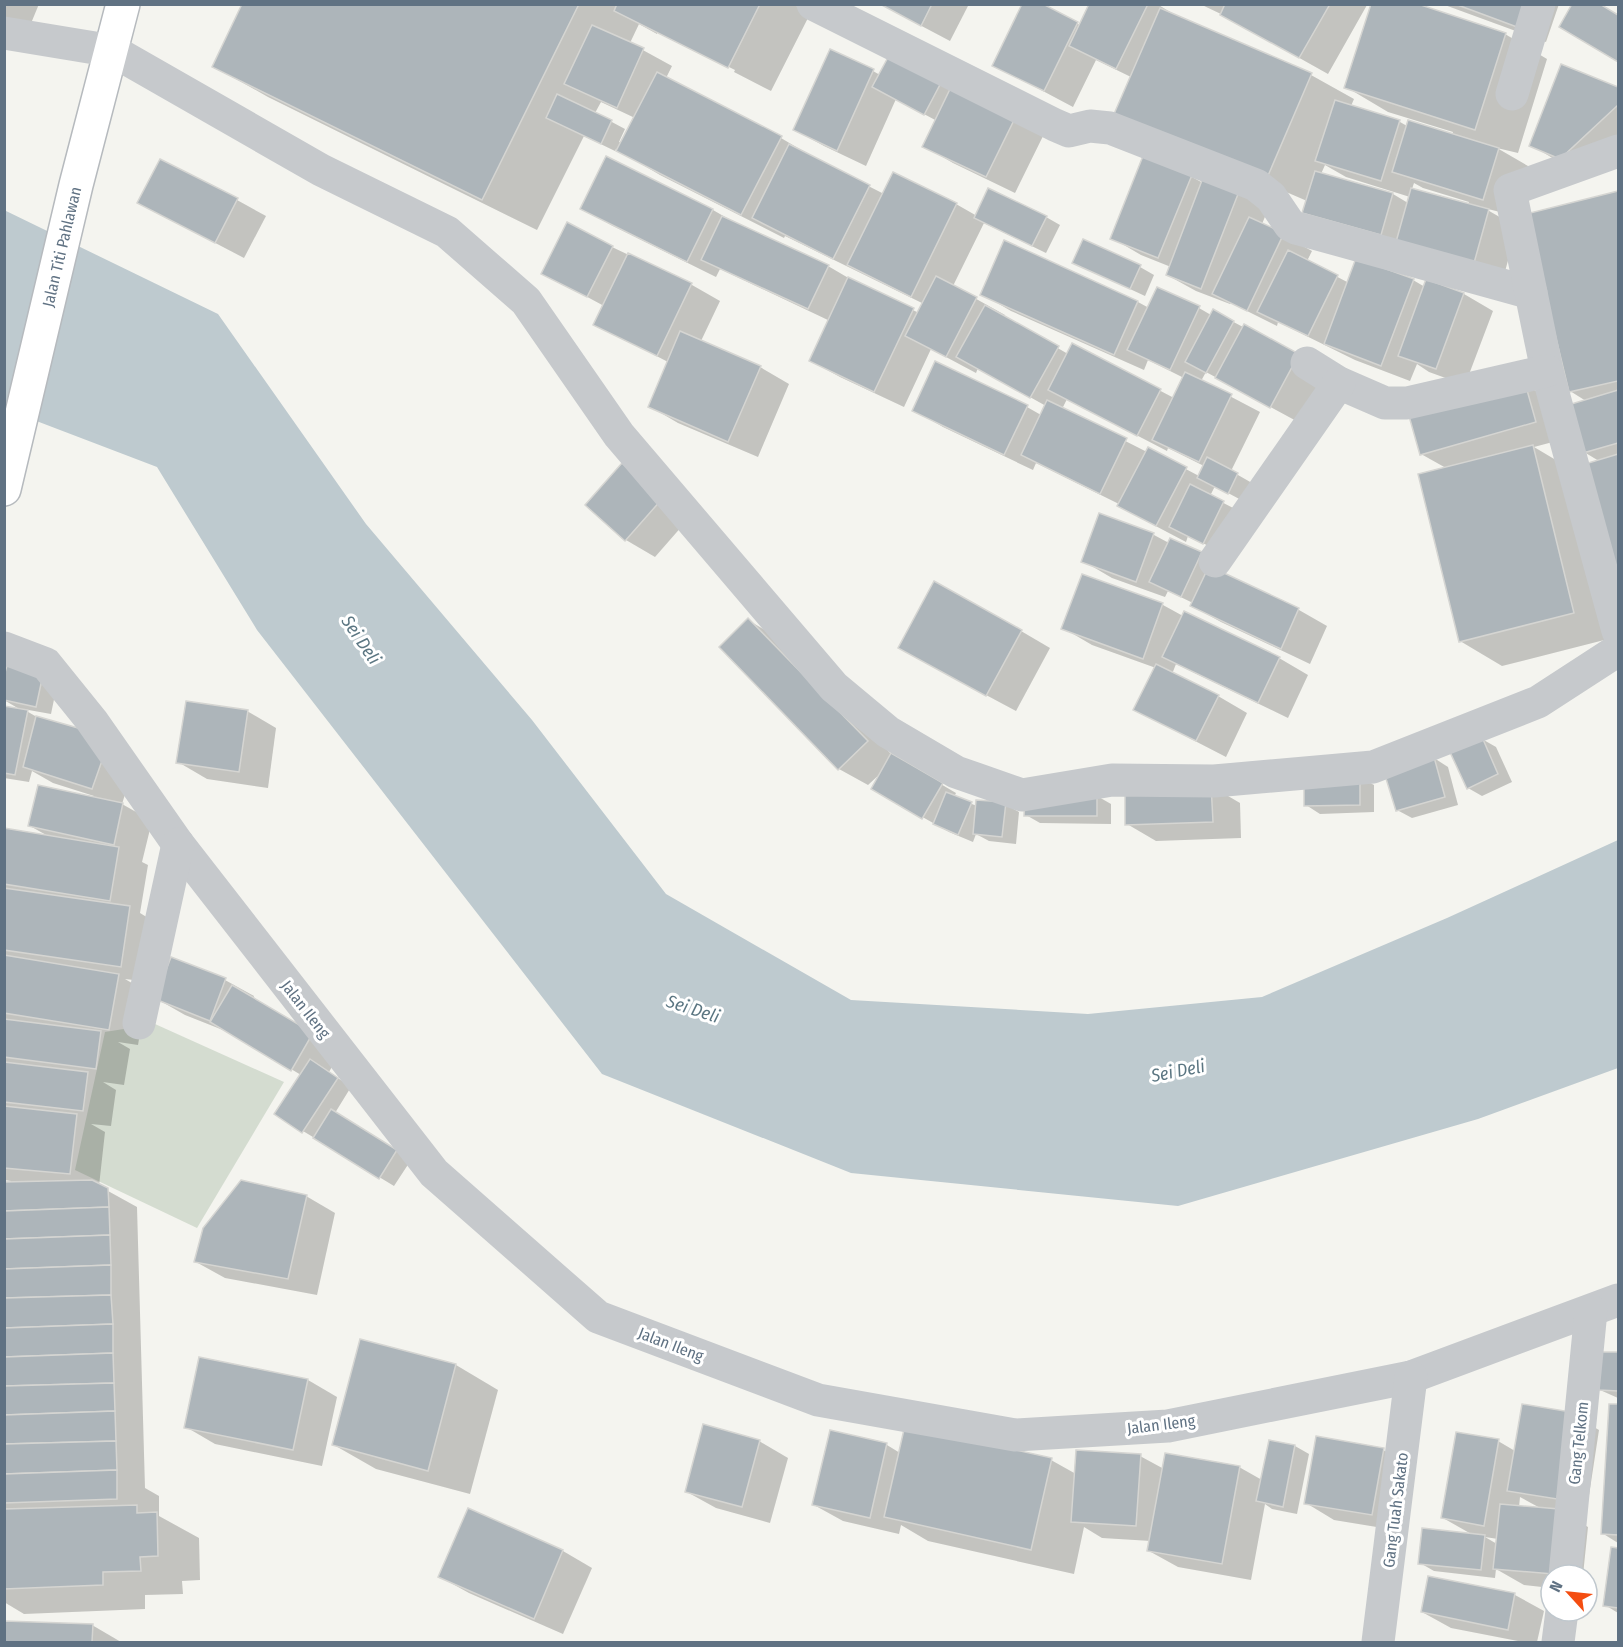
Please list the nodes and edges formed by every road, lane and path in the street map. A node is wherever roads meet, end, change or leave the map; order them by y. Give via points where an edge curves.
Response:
1 (123, 4) edge
2 (813, 4) edge
3 (1539, 4) edge
4 (4, 33) edge
5 (113, 51) junction
6 (1512, 94) dead end
7 (1618, 152) edge
8 (1531, 293) junction
9 (1307, 363) dead end
10 (1547, 371) junction
11 (1339, 383) junction
12 (4, 489) edge
13 (1215, 561) dead end
14 (1618, 630) edge
15 (4, 648) edge
16 (1618, 650) edge
17 (178, 844) junction
18 (139, 1023) dead end
19 (1605, 1305) edge
20 (1411, 1377) junction
21 (1567, 1563) edge
22 (1560, 1623) edge
23 (1378, 1642) edge
24 (1558, 1642) edge

1 - 5 main road, Jalan Titi Pahlawan
2 - 8 street via 1055,126 1069,131 1090,126 1110,128 1256,185 1296,228
3 - 6 street
4 - 5 street
5 - 12 main road, Jalan Titi Pahlawan via 76,185
5 - 16 street via 321,170 447,232 526,301 619,435 834,687 888,732 956,772 1022,795 1112,780 1214,781 1373,767 1538,702
7 - 8 street via 1509,190
8 - 10 street
9 - 11 street
10 - 11 street via 1407,403 1385,403
10 - 14 street
11 - 13 street
15 - 17 street, Jalan Ileng via 46,664
17 - 18 street
17 - 20 street, Jalan Ileng via 434,1173 598,1317 818,1400 1015,1435 1168,1426
19 - 20 street, Jalan Ileng
19 - 21 street, Gang Telkom
20 - 23 street, Gang Tuah Sakato
22 - 24 street

